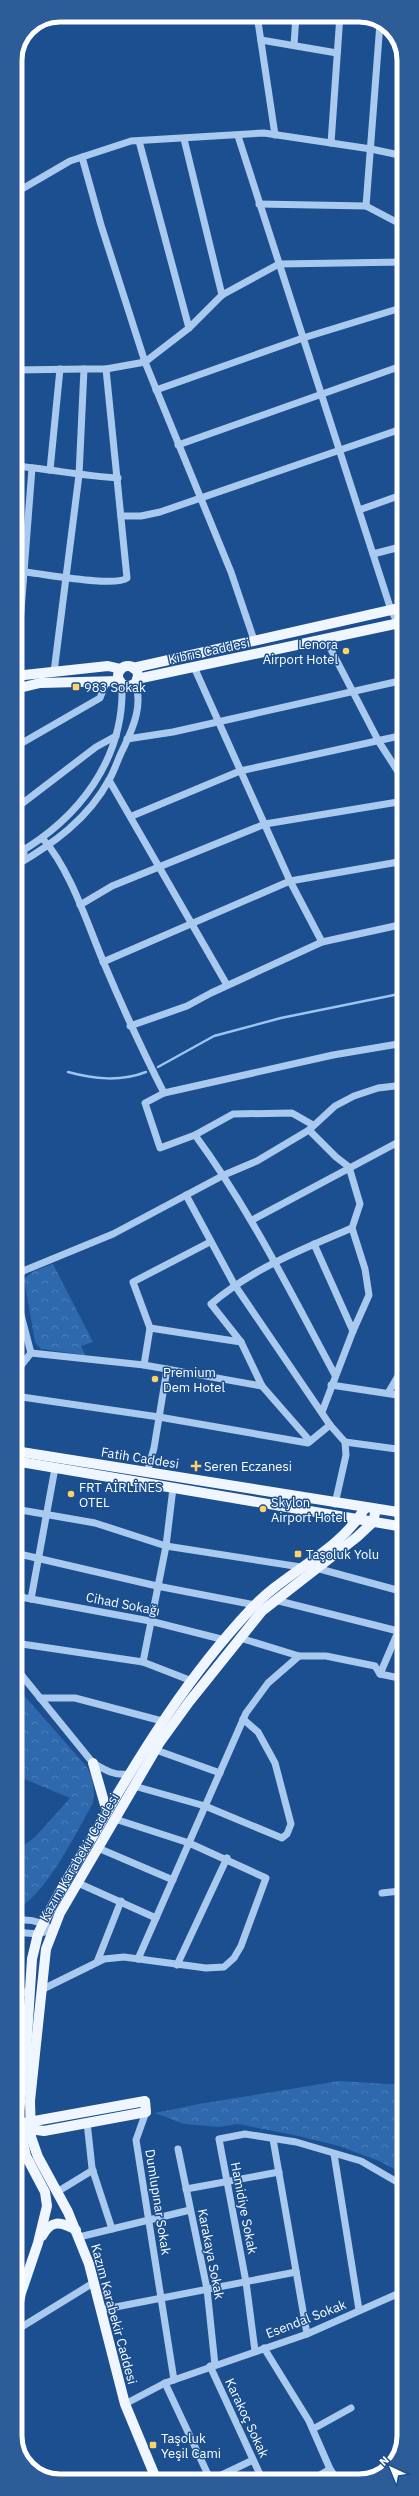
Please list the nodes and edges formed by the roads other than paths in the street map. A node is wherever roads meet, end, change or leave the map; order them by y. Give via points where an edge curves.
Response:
1 (258, 22) edge
2 (296, 22) edge
3 (339, 22) edge
4 (380, 28) edge
5 (261, 40) junction
6 (294, 45) junction
7 (337, 52) junction
8 (275, 135) junction
9 (238, 136) junction
10 (184, 139) junction
11 (139, 140) junction
12 (331, 143) junction
13 (371, 149) junction
14 (397, 155) edge
15 (82, 157) junction
16 (22, 188) edge
17 (259, 204) junction
18 (366, 206) junction
19 (397, 222) edge
20 (397, 262) edge
21 (279, 264) junction
22 (222, 295) junction
23 (397, 309) edge
24 (189, 328) junction
25 (303, 338) junction
26 (145, 362) junction
27 (397, 367) edge
28 (60, 369) junction
29 (84, 369) junction
30 (106, 369) junction
31 (22, 370) edge
32 (156, 390) junction
33 (321, 394) junction
34 (397, 431) edge
35 (178, 444) junction
36 (341, 451) junction
37 (22, 467) edge
38 (32, 468) junction
39 (50, 470) junction
40 (79, 475) junction
41 (118, 478) junction
42 (397, 496) edge
43 (201, 497) junction
44 (359, 510) junction
45 (121, 516) junction
46 (397, 548) edge
47 (373, 554) junction
48 (22, 572) edge
49 (26, 572) junction
50 (65, 578) junction
51 (397, 609) edge
52 (391, 610) junction
53 (22, 614) edge
54 (397, 618) edge
55 (397, 624) edge
56 (254, 640) junction
57 (326, 640) junction
58 (194, 667) junction
59 (133, 668) junction
60 (121, 669) junction
61 (54, 672) junction
62 (22, 675) edge
63 (136, 681) junction
64 (121, 682) junction
65 (397, 682) edge
66 (106, 683) junction
67 (22, 687) edge
68 (353, 692) junction
69 (218, 722) junction
70 (116, 736) junction
71 (397, 737) edge
72 (128, 739) junction
73 (379, 742) junction
74 (22, 743) edge
75 (397, 770) edge
76 (240, 772) junction
77 (109, 780) junction
78 (397, 802) edge
79 (22, 804) edge
80 (132, 816) junction
81 (265, 824) junction
82 (43, 839) junction
83 (49, 846) junction
84 (23, 850) joint
85 (26, 860) junction
86 (22, 862) edge
87 (397, 862) edge
88 (159, 866) junction
89 (290, 880) junction
90 (80, 905) junction
91 (191, 923) junction
92 (397, 926) edge
93 (322, 942) junction
94 (103, 962) junction
95 (227, 985) junction
96 (130, 1026) junction
97 (397, 1044) edge
98 (397, 1086) edge
99 (164, 1094) junction
100 (311, 1127) junction
101 (196, 1135) junction
102 (397, 1143) edge
103 (349, 1167) junction
104 (224, 1175) junction
105 (186, 1195) junction
106 (252, 1220) junction
107 (352, 1228) junction
108 (210, 1242) junction
109 (314, 1244) junction
110 (275, 1262) junction
111 (22, 1272) edge
112 (234, 1284) junction
113 (22, 1319) edge
114 (150, 1328) junction
115 (353, 1331) junction
116 (240, 1342) junction
117 (31, 1353) junction
118 (22, 1364) edge
119 (144, 1365) junction
120 (167, 1369) junction
121 (335, 1375) junction
122 (397, 1378) edge
123 (332, 1385) junction
124 (262, 1386) junction
125 (388, 1393) junction
126 (397, 1395) edge
127 (22, 1397) edge
128 (322, 1412) junction
129 (159, 1417) junction
130 (330, 1425) junction
131 (310, 1441) junction
132 (345, 1442) junction
133 (397, 1449) edge
134 (22, 1452) edge
135 (22, 1462) edge
136 (55, 1468) junction
137 (148, 1473) junction
138 (173, 1488) junction
139 (335, 1504) junction
140 (365, 1508) junction
141 (376, 1509) junction
142 (22, 1511) edge
143 (397, 1512) edge
144 (46, 1515) junction
145 (358, 1520) junction
146 (372, 1522) junction
147 (397, 1527) edge
148 (166, 1546) junction
149 (22, 1554) edge
150 (38, 1557) junction
151 (301, 1567) junction
152 (316, 1568) junction
153 (157, 1586) junction
154 (397, 1590) edge
155 (22, 1597) edge
156 (31, 1599) junction
157 (275, 1600) junction
158 (255, 1605) junction
159 (150, 1621) junction
160 (397, 1631) edge
161 (397, 1633) edge
162 (240, 1638) junction
163 (225, 1640) junction
164 (22, 1644) edge
165 (299, 1656) junction
166 (143, 1662) junction
167 (380, 1674) junction
168 (22, 1676) edge
169 (397, 1678) edge
170 (192, 1681) junction
171 (40, 1698) junction
172 (244, 1719) junction
173 (162, 1721) junction
174 (156, 1750) junction
175 (93, 1763) junction
176 (220, 1773) junction
177 (129, 1774) junction
178 (134, 1786) junction
179 (205, 1806) junction
180 (107, 1812) junction
181 (115, 1818) junction
182 (189, 1843) junction
183 (98, 1848) junction
184 (227, 1858) junction
185 (173, 1880) junction
186 (78, 1883) junction
187 (397, 1891) edge
188 (382, 1893) dead end
189 (121, 1901) junction
190 (156, 1918) junction
191 (22, 1919) edge
192 (43, 1923) junction
193 (52, 1930) junction
194 (22, 1933) edge
195 (38, 1934) junction
196 (138, 1959) junction
197 (97, 1962) junction
198 (176, 1965) junction
199 (30, 1990) junction
200 (41, 1990) junction
201 (22, 1993) edge
202 (26, 2052) junction
203 (22, 2054) edge
204 (22, 2073) edge
205 (145, 2107) junction
206 (87, 2122) junction
207 (22, 2125) edge
208 (30, 2126) junction
209 (273, 2139) junction
210 (178, 2149) dead end
211 (22, 2151) edge
212 (334, 2154) junction
213 (93, 2170) junction
214 (279, 2172) junction
215 (397, 2182) edge
216 (228, 2183) junction
217 (186, 2189) junction
218 (57, 2192) junction
219 (190, 2210) junction
220 (150, 2220) junction
221 (112, 2229) junction
222 (77, 2234) junction
223 (38, 2243) junction
224 (296, 2272) junction
225 (246, 2282) junction
226 (93, 2283) junction
227 (22, 2287) edge
228 (207, 2289) junction
229 (397, 2294) edge
230 (160, 2297) junction
231 (100, 2310) junction
232 (359, 2310) junction
233 (22, 2327) edge
234 (307, 2334) junction
235 (264, 2348) junction
236 (255, 2351) junction
237 (212, 2365) junction
238 (174, 2380) junction
239 (165, 2383) junction
240 (125, 2404) junction
241 (351, 2408) dead end
242 (313, 2429) junction
243 (254, 2460) junction
244 (148, 2463) junction
245 (330, 2469) junction
246 (149, 2474) edge
247 (154, 2474) edge
248 (207, 2474) edge
249 (223, 2474) edge
250 (259, 2474) edge
251 (322, 2474) edge
252 (333, 2474) edge

1 - 5 street
2 - 6 street
3 - 7 street
4 - 13 street
5 - 6 street
5 - 8 street
6 - 7 street
7 - 12 street
8 - 9 street via 264,133
8 - 12 street
9 - 10 street
9 - 17 street
10 - 11 street
10 - 22 street
11 - 15 street
11 - 24 street
12 - 13 street
13 - 14 street
13 - 18 street
15 - 16 street
15 - 26 street
17 - 18 street
17 - 21 street
18 - 19 street
20 - 21 street
21 - 22 street
21 - 25 street
22 - 24 street
23 - 25 street
24 - 26 street
25 - 32 street
25 - 33 street
26 - 30 street
26 - 32 street
27 - 33 street
28 - 29 street
28 - 31 street
28 - 39 street
29 - 30 street
29 - 40 street
30 - 41 street
32 - 35 street
33 - 35 street
33 - 36 street
34 - 36 street
35 - 43 street
36 - 43 street
36 - 44 street
37 - 38 street
38 - 39 street
38 - 49 street
39 - 40 street
40 - 41 street
40 - 50 street
41 - 45 street
42 - 44 street
43 - 45 street via 160,512 141,516
43 - 56 street via 231,572
44 - 47 street
45 - 50 street via 127,578 116,582
46 - 47 street
47 - 52 street
48 - 49 street
49 - 50 street
49 - 53 street
50 - 61 street
51 - 52 main road
52 - 54 street
52 - 56 main road
55 - 57 main road, Kıbrıs Caddesi
56 - 59 main road
57 - 58 main road, Kıbrıs Caddesi
57 - 68 street
58 - 63 main road, Kıbrıs Caddesi
58 - 69 street
59 - 60 main road via 129,666
59 - 63 main road via 137,672
60 - 61 main road via 108,666
60 - 64 main road via 118,676
61 - 62 main road
63 - 64 main road via 127,686
63 - 72 street via 140,702
64 - 66 main road
64 - 70 street via 123,708
65 - 68 street
66 - 67 main road via 40,683
66 - 74 street via 100,698
68 - 69 street
68 - 73 street
69 - 72 street
69 - 76 street
70 - 79 street via 96,747
70 - 82 street via 100,775 87,796
71 - 73 street
72 - 77 street
73 - 75 street
73 - 76 street
76 - 80 street
76 - 81 street
77 - 80 street
77 - 83 street via 95,802
78 - 81 street
80 - 88 street
81 - 88 street
81 - 89 street
82 - 83 street
82 - 84 street
83 - 85 street
83 - 90 street
84 - 85 street
85 - 86 street
87 - 89 street
88 - 90 street via 112,886
88 - 91 street
89 - 91 street
89 - 93 street
90 - 94 street
91 - 94 street
91 - 95 street
92 - 93 street
93 - 95 street
94 - 96 street
95 - 96 street via 187,1006
96 - 99 street
97 - 99 street via 333,1055
98 - 100 street via 378,1088 354,1096 335,1106
99 - 101 street via 145,1103 160,1148
100 - 101 street via 292,1112 233,1114
100 - 103 street via 336,1157
100 - 104 street via 257,1161
101 - 104 street
102 - 103 street
103 - 106 street
103 - 107 street via 360,1204
104 - 105 street
104 - 106 street
105 - 108 street
105 - 111 street via 113,1234
106 - 110 street
107 - 109 street
107 - 115 street via 365,1268 370,1295
108 - 112 street
108 - 114 street via 133,1282
109 - 110 street
109 - 115 street
110 - 112 street
110 - 121 street
112 - 116 street via 211,1304
112 - 128 street
113 - 117 street
114 - 116 street
114 - 119 street
115 - 121 street
116 - 124 street
117 - 118 street
117 - 119 street
119 - 120 street
120 - 124 street
120 - 129 street
121 - 123 street
122 - 125 street
123 - 125 street
123 - 128 street
124 - 131 street
125 - 126 street
127 - 129 street
128 - 130 street
129 - 131 street via 308,1443
129 - 137 street
130 - 131 street
130 - 132 street
132 - 133 street
132 - 139 street via 346,1455
134 - 137 main road, Fatih Caddesi
135 - 136 main road, Fatih Caddesi
136 - 138 main road, Fatih Caddesi
136 - 144 street
137 - 139 main road, Fatih Caddesi
138 - 145 main road, Fatih Caddesi
138 - 148 street
139 - 140 main road, Fatih Caddesi
140 - 141 main road, Fatih Caddesi
140 - 145 main road, Kazım Karabekir Caddesi
141 - 143 main road, Fatih Caddesi
141 - 146 main road
142 - 144 street
144 - 148 street via 95,1523
144 - 150 street
145 - 146 main road, Fatih Caddesi
145 - 151 main road, Kazım Karabekir Caddesi via 347,1532
146 - 147 main road, Fatih Caddesi
146 - 152 main road, Kazım Karabekir Caddesi
148 - 151 street
148 - 153 street
149 - 150 street
150 - 153 street
150 - 156 street
151 - 158 main road, Kazım Karabekir Caddesi
152 - 154 street
152 - 157 main road, Kazım Karabekir Caddesi
153 - 158 street
153 - 159 street
155 - 156 street, Cihad Sokağı
156 - 159 street, Cihad Sokağı
157 - 160 street
157 - 162 main road, Kazım Karabekir Caddesi
158 - 163 main road, Kazım Karabekir Caddesi
159 - 163 street, Cihad Sokağı
159 - 166 street
161 - 167 street
162 - 165 street
162 - 174 main road, Kazım Karabekir Caddesi via 189,1702
163 - 170 main road, Kazım Karabekir Caddesi
164 - 166 street
165 - 167 street via 326,1656 375,1666
165 - 172 street via 268,1683
166 - 170 street
167 - 169 street
168 - 171 street
170 - 173 main road, Kazım Karabekir Caddesi
171 - 173 street via 75,1698
171 - 175 street
172 - 176 street
172 - 179 street via 258,1732 275,1763 291,1824 287,1834 282,1838
173 - 177 main road, Kazım Karabekir Caddesi
174 - 176 street
174 - 178 main road, Kazım Karabekir Caddesi
175 - 177 street via 110,1773
175 - 180 main road
176 - 179 street
177 - 180 main road, Kazım Karabekir Caddesi
178 - 179 street
178 - 181 main road, Kazım Karabekir Caddesi
179 - 182 street
180 - 192 main road, Kazım Karabekir Caddesi
181 - 182 street
181 - 183 main road, Kazım Karabekir Caddesi
182 - 184 street
182 - 185 street
183 - 185 street
183 - 186 main road, Kazım Karabekir Caddesi
184 - 198 street
184 - 198 street via 266,1878 242,1946 234,1958 224,1966 206,1968
185 - 190 street
186 - 189 street
186 - 193 main road, Kazım Karabekir Caddesi
187 - 188 street
189 - 190 street
189 - 197 street
190 - 196 street
191 - 192 street
192 - 193 street
192 - 195 main road, Kazım Karabekir Caddesi
193 - 195 street
193 - 200 main road, Kazım Karabekir Caddesi via 46,1949
194 - 195 street
195 - 199 main road, Kazım Karabekir Caddesi via 32,1959
196 - 197 street via 124,1957
196 - 198 street
197 - 200 street
199 - 201 street
199 - 202 main road, Kazım Karabekir Caddesi
200 - 208 main road, Kazım Karabekir Caddesi
202 - 203 street
202 - 204 main road, Kazım Karabekir Caddesi
205 - 206 main road
205 - 208 main road
205 - 220 street, Dumlupınar Sokak via 136,2140
206 - 208 main road via 44,2131
206 - 213 street
207 - 208 main road
208 - 218 main road, Kazım Karabekir Caddesi via 38,2157
209 - 212 street via 296,2142
209 - 214 street
209 - 216 street, Hamidiye Sokak via 245,2134 219,2140
210 - 217 street, Karakaya Sokak
211 - 223 main road, Kazım Karabekir Caddesi via 45,2192 47,2206
212 - 215 street via 361,2161
212 - 232 street
213 - 218 street
213 - 221 street
214 - 216 street
214 - 224 street
216 - 217 street
216 - 225 street, Hamidiye Sokak
217 - 219 street, Karakaya Sokak
218 - 222 main road, Kazım Karabekir Caddesi
219 - 220 street
219 - 228 street, Karakaya Sokak
220 - 221 street
220 - 230 street, Dumlupınar Sokak
221 - 222 street
222 - 223 main road via 63,2223 56,2222 46,2229
222 - 226 main road, Kazım Karabekir Caddesi via 90,2264
223 - 227 main road
224 - 225 street
224 - 234 street
225 - 228 street
225 - 236 street, Hamidiye Sokak
226 - 231 main road, Kazım Karabekir Caddesi
226 - 233 street
228 - 230 street
228 - 237 street, Karakaya Sokak
229 - 232 street, Esendal Sokak
230 - 231 street
230 - 238 street, Dumlupınar Sokak
231 - 240 main road, Kazım Karabekir Caddesi
232 - 234 street, Esendal Sokak
234 - 235 street, Esendal Sokak
235 - 236 street, Esendal Sokak
235 - 242 street
236 - 237 street, Esendal Sokak
237 - 238 street, Esendal Sokak
237 - 243 street, Karakoç Sokak
238 - 239 street, Esendal Sokak
239 - 240 street, Esendal Sokak
239 - 248 street
240 - 244 main road, Kazım Karabekir Caddesi
241 - 242 street
242 - 245 street
243 - 249 street
243 - 250 street, Karakoç Sokak
244 - 246 main road
244 - 247 main road, Kazım Karabekir Caddesi
245 - 251 street
245 - 252 street

